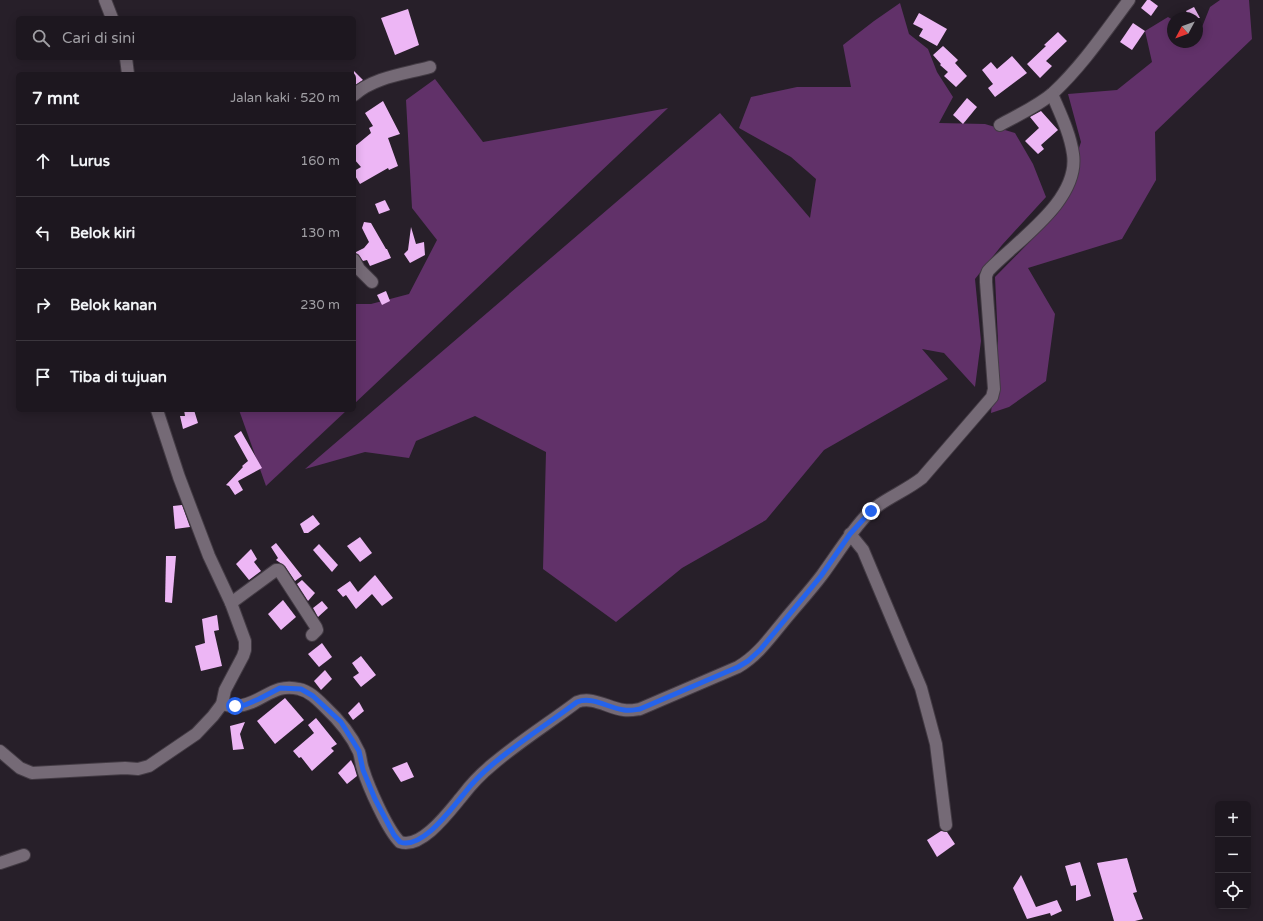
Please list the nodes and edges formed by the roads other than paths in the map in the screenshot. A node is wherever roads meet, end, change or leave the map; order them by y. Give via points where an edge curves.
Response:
1 (105, 0) edge
2 (1129, 0) edge
3 (111, 16) edge
4 (126, 60) edge
5 (430, 67) dead end
6 (128, 72) edge
7 (356, 93) edge
8 (1052, 94) junction
9 (1000, 125) dead end
10 (356, 264) edge
11 (372, 282) dead end
12 (158, 412) edge
13 (850, 534) junction
14 (231, 603) junction
15 (312, 635) dead end
16 (222, 704) junction
17 (0, 751) edge
18 (946, 825) dead end
19 (24, 855) dead end
20 (0, 864) edge

1 - 3 street
2 - 8 street via 1086,57
4 - 6 street
5 - 7 street via 372,82
8 - 9 street
8 - 13 street via 1074,155 1074,166 1066,189 1047,216 988,271 986,276 994,388 992,397 922,478 876,507
10 - 11 street
12 - 14 street via 209,556
13 - 16 street via 821,576 748,661 640,709 623,710 589,700 577,702 493,763 440,823 430,832 409,843 400,842 394,835 375,799 363,770 359,751 341,722 313,696 301,689 280,688 245,705
13 - 18 street via 863,550 919,682 936,744
14 - 15 street via 279,570 316,627 317,630
14 - 16 street via 245,650 225,690
16 - 17 street via 196,734 149,766 138,769 32,773 20,768
19 - 20 street

